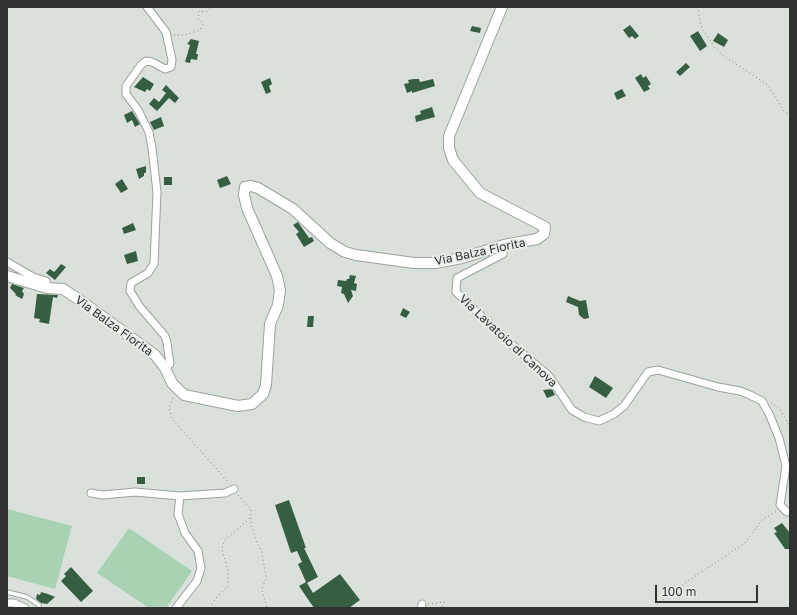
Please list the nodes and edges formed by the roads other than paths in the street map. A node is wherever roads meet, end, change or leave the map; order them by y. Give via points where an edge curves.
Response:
1 (147, 7) edge
2 (502, 7) edge
3 (504, 245) junction
4 (7, 262) edge
5 (7, 276) edge
6 (47, 288) junction
7 (165, 368) junction
8 (234, 489) road end
9 (91, 493) dead end
10 (180, 496) junction
11 (790, 512) edge
12 (7, 592) edge
13 (7, 603) edge
14 (26, 608) edge
15 (40, 608) edge
16 (176, 608) edge

1 - 7 street via 166,32 172,56 171,67 165,68 152,62 141,65 126,86 126,94 149,132 157,192 154,264 148,273 133,280 130,291 168,343 170,364
2 - 3 street, Via Balza Fiorita via 449,136 449,148 453,160 480,193 545,226 544,234 537,239
3 - 7 street, Via Balza Fiorita via 436,263 414,263 356,255 330,243 293,209 264,191 251,186 245,187 247,208 277,276 280,290 278,305 270,324 266,385 263,394 252,404 238,406 184,395 178,390
3 - 11 street, Via Lavatoio di Canova via 503,254 457,278 456,292 549,376 572,410 599,421 624,406 648,372 658,370 750,395 762,402 779,438 786,466 780,505
4 - 6 street via 33,277 46,281
5 - 6 street, Via Balza Fiorita
6 - 7 street, Via Balza Fiorita via 63,289 84,303 146,348
8 - 10 street via 225,493
9 - 10 street via 103,495 135,492
10 - 16 street via 178,514 185,533 198,551 201,568 197,581
12 - 15 lane via 27,597
13 - 14 street

